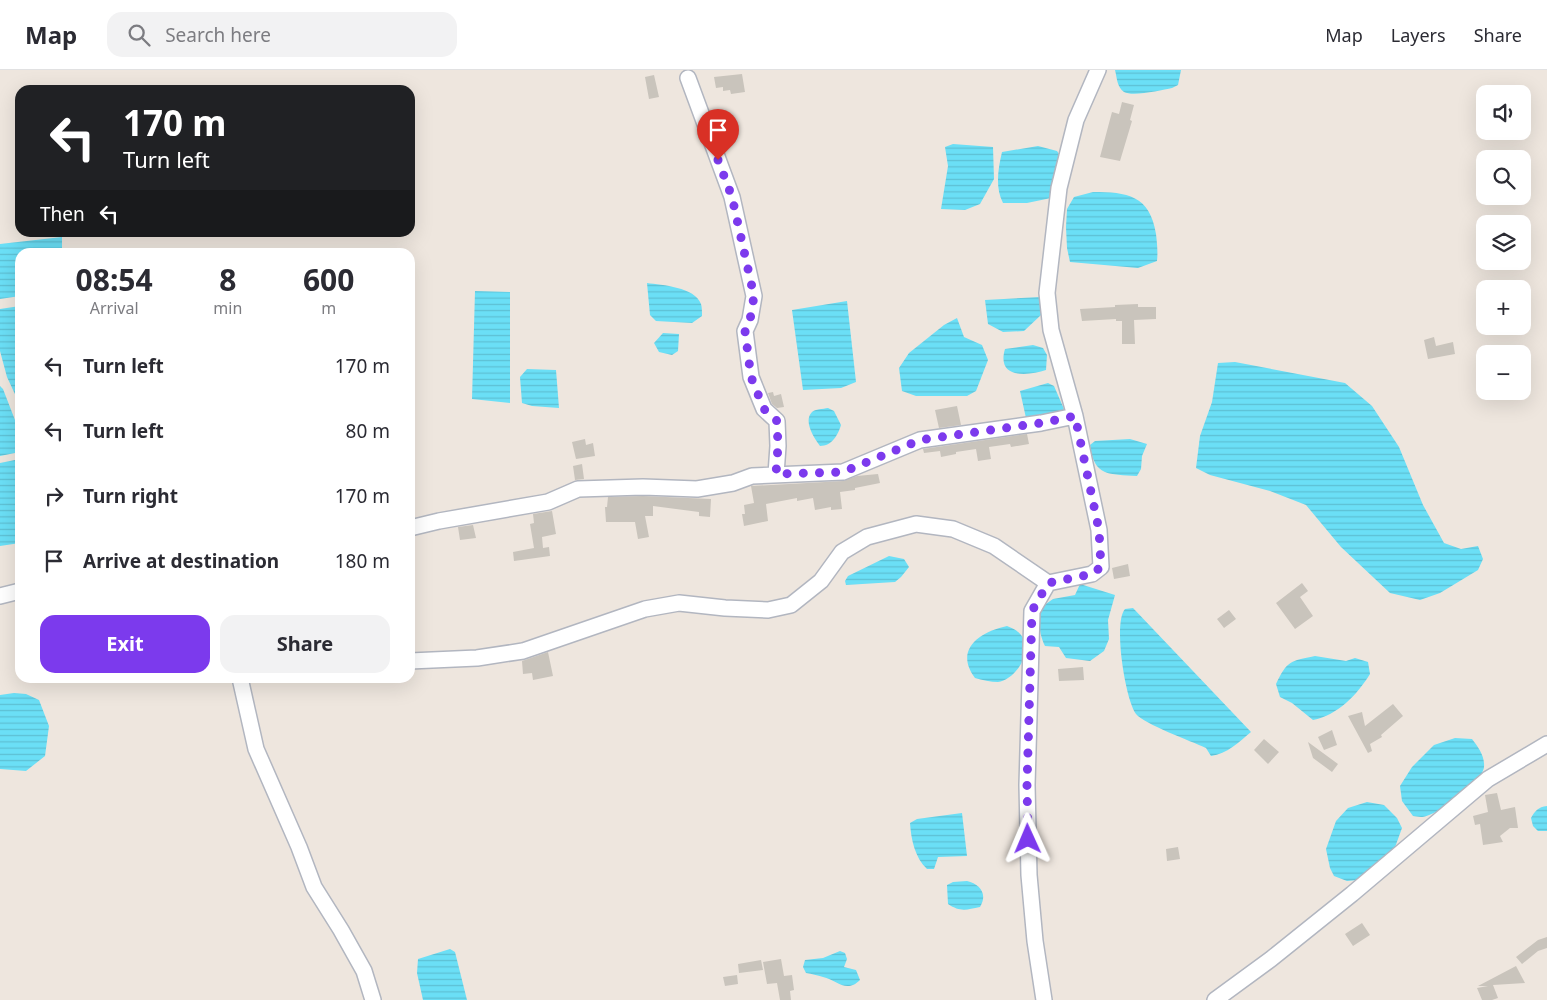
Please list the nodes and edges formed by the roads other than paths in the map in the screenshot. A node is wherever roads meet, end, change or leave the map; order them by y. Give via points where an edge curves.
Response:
1 (1098, 70) edge
2 (688, 78) dead end
3 (1075, 416) junction
4 (776, 474) junction
5 (415, 527) edge
6 (1048, 583) junction
7 (15, 592) edge
8 (0, 596) edge
9 (415, 661) edge
10 (241, 683) edge
11 (1547, 744) edge
12 (373, 1000) edge
13 (1044, 1000) edge
14 (1215, 1000) edge

1 - 3 street via 1076,120 1059,188 1047,292 1050,330
2 - 4 street via 732,197 747,263 754,296 745,331 751,377 764,409 777,421
3 - 4 street via 920,440 843,472
3 - 6 street via 1099,530 1101,567 1092,574
4 - 5 street via 752,476 697,489 643,486 578,489 548,502
6 - 9 street via 994,546 953,529 916,524 867,537 842,552 821,581 791,605 768,610 679,603 645,609 523,650 477,658
6 - 13 street via 1032,611 1027,785 1029,875
7 - 8 street
10 - 12 street via 256,749 314,886 364,971
11 - 14 street via 1488,779 1352,894

